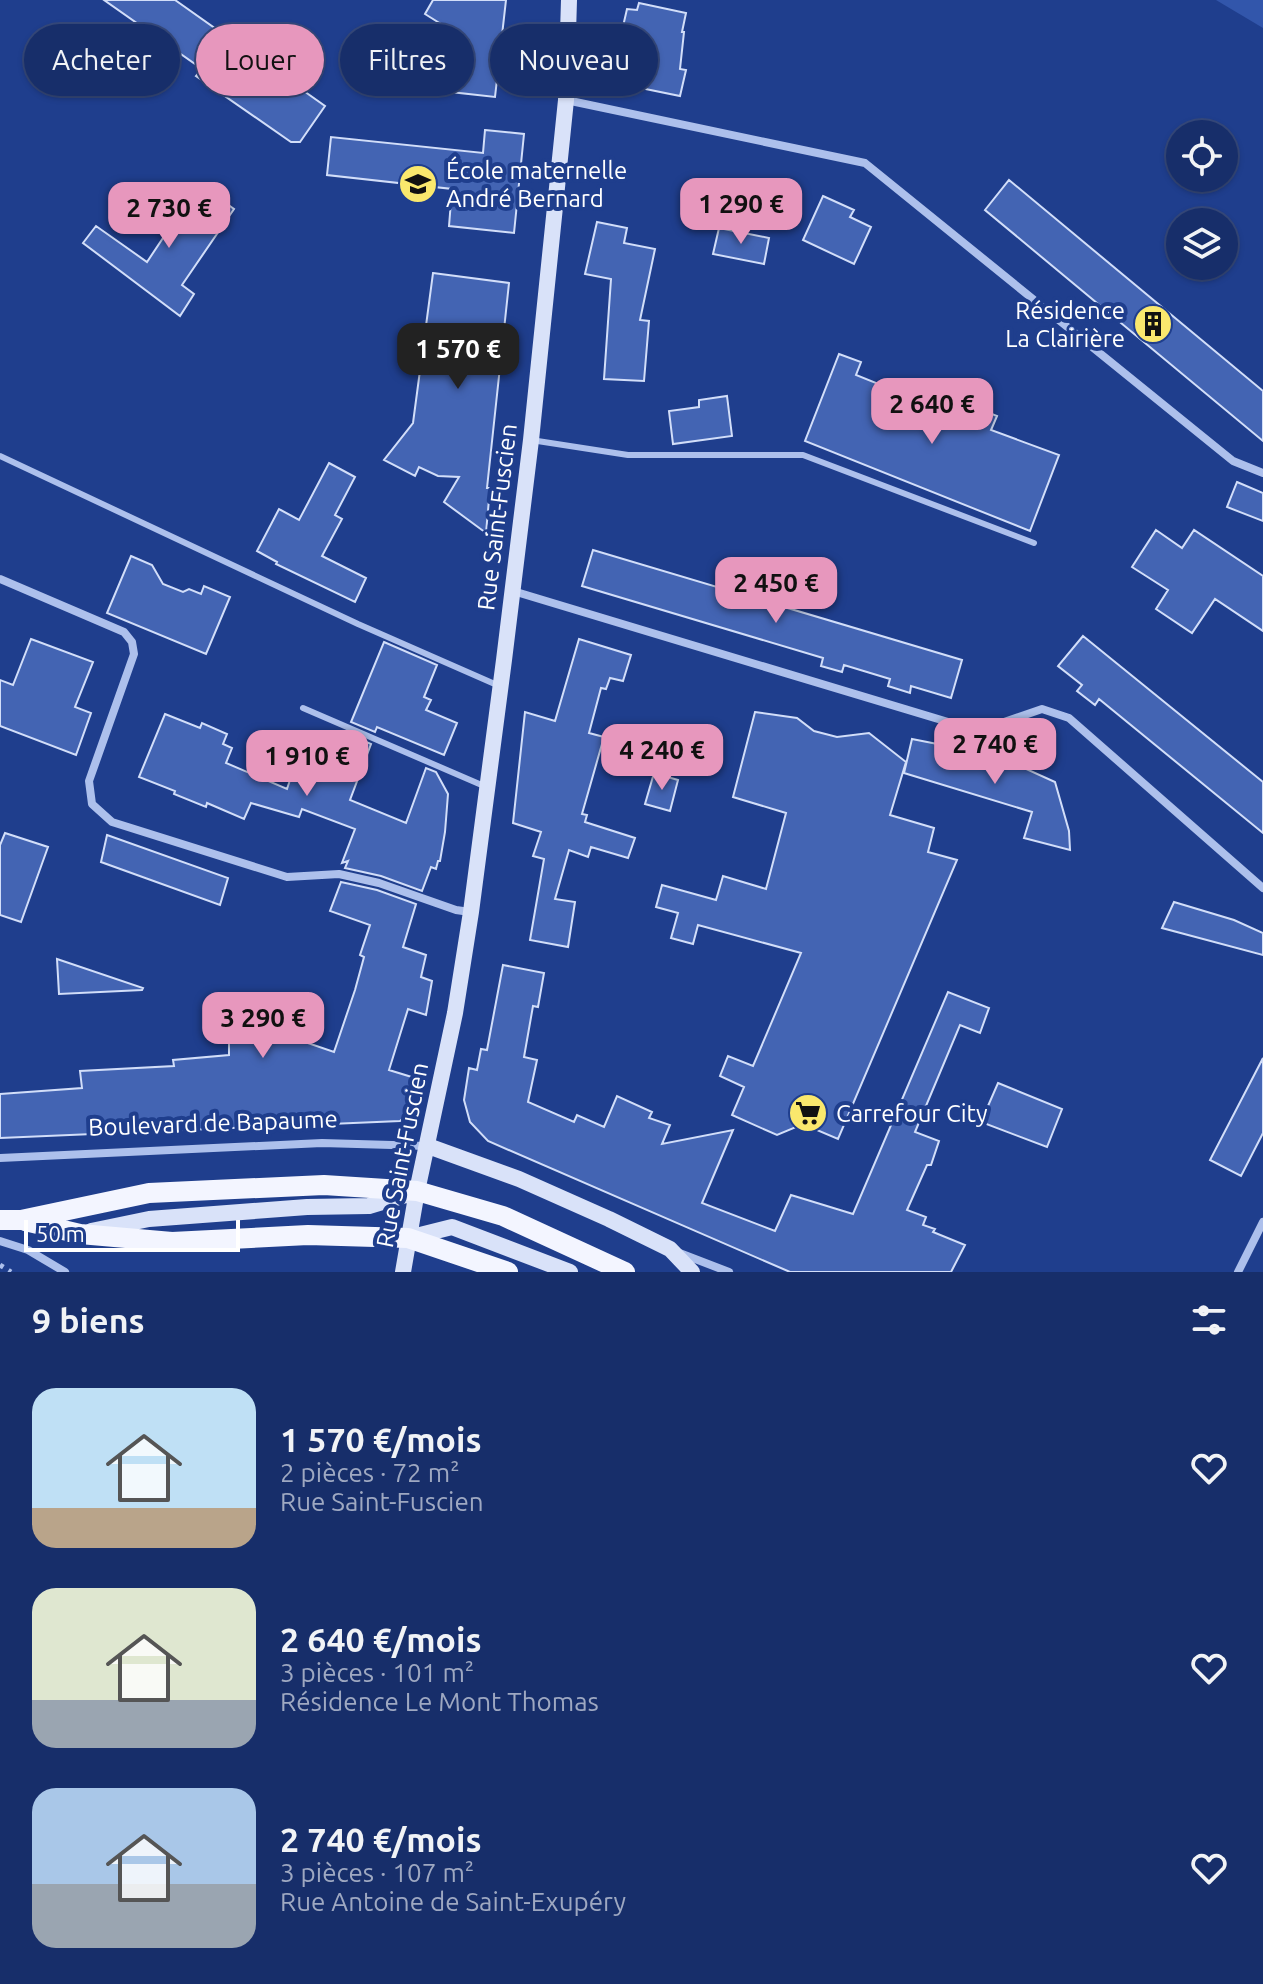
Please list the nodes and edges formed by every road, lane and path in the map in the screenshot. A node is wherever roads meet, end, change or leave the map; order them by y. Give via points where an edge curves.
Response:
1 (569, 0) edge
2 (566, 100) junction
3 (531, 440) junction
4 (0, 456) edge
5 (1263, 473) edge
6 (1034, 543) dead end
7 (0, 579) edge
8 (513, 591) junction
9 (500, 686) junction
10 (303, 708) dead end
11 (487, 787) junction
12 (1263, 888) edge
13 (471, 912) junction
14 (428, 1146) junction
15 (0, 1158) edge
16 (417, 1191) junction
17 (0, 1220) edge
18 (21, 1220) junction
19 (1263, 1222) edge
20 (80, 1234) junction
21 (408, 1238) junction
22 (0, 1241) edge
23 (670, 1249) junction
24 (0, 1265) edge
25 (11, 1272) edge
26 (65, 1272) edge
27 (403, 1272) edge
28 (508, 1272) edge
29 (570, 1272) edge
30 (625, 1272) edge
31 (692, 1272) edge
32 (729, 1272) edge
33 (1238, 1272) edge

1 - 2 main road, Rue Saint-Fuscien
2 - 3 main road, Rue Saint-Fuscien
2 - 5 street via 865,163 1233,461
3 - 6 lane via 628,455 803,455
3 - 8 main road, Rue Saint-Fuscien
4 - 9 lane
7 - 13 street via 124,632 132,642 134,654 89,781 92,804 112,822 287,877 339,874
8 - 9 main road, Rue Saint-Fuscien
8 - 12 street via 978,731 1042,709 1069,718
9 - 11 main road, Rue Saint-Fuscien
10 - 11 lane
11 - 13 main road, Rue Saint-Fuscien
13 - 14 main road, Rue Saint-Fuscien
14 - 15 street, Boulevard de Bapaume via 322,1143
14 - 16 main road, Rue Saint-Fuscien
14 - 23 main road via 537,1186
16 - 18 main road via 324,1185 149,1193
16 - 20 main road via 369,1206 149,1219
16 - 21 main road, Rue Saint-Fuscien
16 - 30 main road via 503,1216
17 - 18 main road
18 - 20 main road
19 - 33 street
20 - 21 main road via 172,1242 308,1235
21 - 27 main road, Rue Saint-Fuscien
21 - 28 main road
21 - 29 main road via 452,1227
22 - 26 street
23 - 31 main road
23 - 32 street
24 - 25 path

